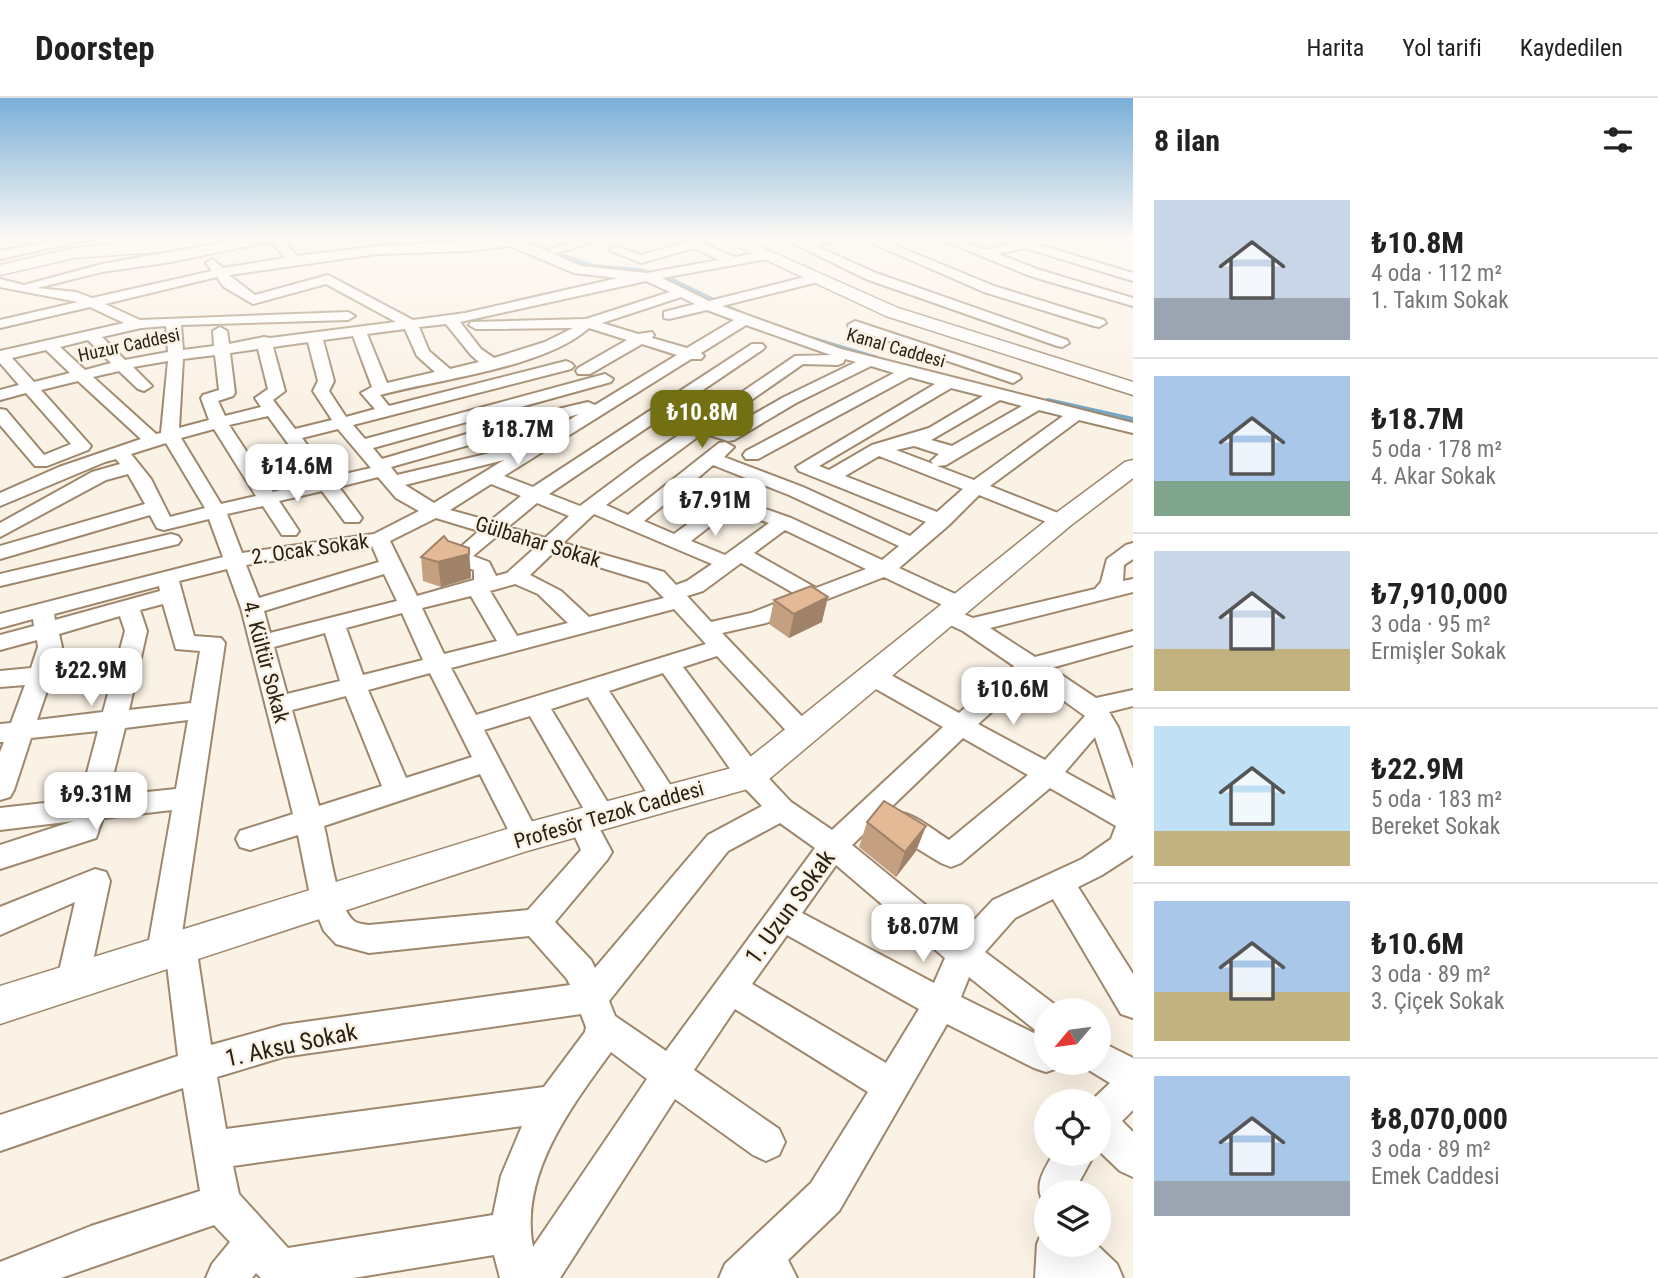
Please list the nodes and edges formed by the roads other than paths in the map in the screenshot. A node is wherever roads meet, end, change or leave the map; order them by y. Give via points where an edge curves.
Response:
1 (42, 292) edge
2 (71, 292) edge
3 (135, 292) edge
4 (198, 292) edge
5 (231, 292) edge
6 (279, 292) edge
7 (352, 292) edge
8 (570, 292) edge
9 (608, 292) edge
10 (707, 292) edge
11 (766, 292) edge
12 (845, 292) edge
13 (915, 292) edge
14 (981, 292) edge
15 (999, 292) edge
16 (1099, 292) edge
17 (681, 293) joint
18 (60, 295) junction
19 (558, 295) junction
20 (723, 300) junction
21 (93, 302) junction
22 (1133, 302) edge
23 (25, 303) dead end
24 (234, 304) junction
25 (705, 304) junction
26 (948, 304) junction
27 (639, 307) junction
28 (892, 312) junction
29 (117, 313) junction
30 (391, 313) junction
31 (674, 317) junction
32 (284, 319) junction
33 (463, 320) junction
34 (744, 320) junction
35 (173, 321) junction
36 (594, 321) junction
37 (1099, 323) junction
38 (0, 324) edge
39 (410, 324) junction
40 (91, 327) junction
41 (358, 330) junction
42 (837, 332) junction
43 (722, 334) junction
44 (314, 335) junction
45 (44, 338) junction
46 (145, 338) junction
47 (640, 339) junction
48 (264, 341) junction
49 (1062, 342) junction
50 (222, 347) junction
51 (768, 350) junction
52 (1, 351) edge
53 (523, 353) junction
54 (176, 354) junction
55 (688, 354) junction
56 (853, 356) junction
57 (800, 359) junction
58 (1043, 361) junction
59 (489, 362) junction
60 (870, 362) junction
61 (120, 364) junction
62 (566, 366) junction
63 (729, 366) junction
64 (463, 369) junction
65 (584, 371) junction
66 (908, 372) junction
67 (446, 373) junction
68 (81, 375) junction
69 (605, 379) junction
70 (949, 383) junction
71 (144, 386) dead end
72 (486, 386) junction
73 (1004, 387) junction
74 (29, 388) junction
75 (381, 389) junction
76 (631, 389) junction
77 (1133, 389) edge
78 (0, 395) edge
79 (1133, 395) edge
80 (270, 400) junction
81 (790, 400) junction
82 (611, 401) junction
83 (672, 404) junction
84 (510, 405) junction
85 (1035, 405) junction
86 (386, 412) junction
87 (0, 414) edge
88 (656, 415) junction
89 (829, 415) junction
90 (1075, 415) junction
91 (530, 421) junction
92 (707, 422) junction
93 (1128, 422) edge
94 (219, 423) junction
95 (342, 423) junction
96 (868, 430) junction
97 (290, 436) junction
98 (727, 436) junction
99 (19, 437) junction
100 (161, 437) junction
101 (915, 440) junction
102 (0, 443) edge
103 (362, 445) junction
104 (534, 448) junction
105 (878, 449) junction
106 (118, 451) junction
107 (954, 453) junction
108 (752, 455) dead end
109 (713, 458) junction
110 (41, 463) junction
111 (132, 467) junction
112 (1133, 467) edge
113 (928, 468) junction
114 (386, 472) junction
115 (487, 476) junction
116 (830, 477) junction
117 (327, 484) junction
118 (681, 485) junction
119 (977, 487) junction
120 (5, 491) edge
121 (534, 495) junction
122 (269, 498) junction
123 (729, 502) junction
124 (46, 506) junction
125 (216, 511) junction
126 (434, 511) junction
127 (587, 511) junction
128 (352, 517) dead end
129 (942, 521) junction
130 (1061, 521) junction
131 (784, 522) junction
132 (164, 523) junction
133 (630, 523) junction
134 (84, 526) junction
135 (491, 528) junction
136 (0, 531) edge
137 (289, 531) dead end
138 (379, 539) junction
139 (676, 542) junction
140 (548, 545) junction
141 (914, 545) junction
142 (1133, 548) edge
143 (0, 553) edge
144 (734, 559) junction
145 (235, 560) junction
146 (390, 565) junction
147 (885, 569) junction
148 (515, 578) junction
149 (0, 580) edge
150 (175, 580) junction
151 (1133, 585) edge
152 (478, 590) junction
153 (1103, 594) junction
154 (816, 597) junction
155 (676, 598) junction
156 (409, 606) junction
157 (128, 607) junction
158 (252, 608) junction
159 (958, 615) junction
160 (45, 620) junction
161 (0, 621) edge
162 (333, 624) junction
163 (584, 626) junction
164 (1133, 638) edge
165 (714, 639) junction
166 (263, 642) junction
167 (0, 643) edge
168 (511, 645) junction
169 (668, 663) junction
170 (437, 664) junction
171 (1028, 667) junction
172 (41, 675) junction
173 (871, 675) junction
174 (0, 679) edge
175 (354, 685) junction
176 (593, 687) junction
177 (1133, 698) edge
178 (278, 705) junction
179 (536, 705) junction
180 (202, 710) junction
181 (1099, 717) junction
182 (112, 720) junction
183 (961, 725) junction
184 (469, 726) junction
185 (11, 732) edge
186 (801, 732) junction
187 (1133, 750) edge
188 (488, 762) junction
189 (1048, 774) junction
190 (750, 776) junction
191 (0, 790) edge
192 (398, 791) junction
193 (187, 798) junction
194 (665, 799) junction
195 (91, 808) junction
196 (780, 809) junction
197 (875, 809) junction
198 (0, 818) edge
199 (592, 818) junction
200 (309, 821) junction
201 (1130, 826) edge
202 (526, 837) junction
203 (250, 839) dead end
204 (833, 846) junction
205 (0, 857) edge
206 (1060, 884) junction
207 (326, 900) junction
208 (782, 917) junction
209 (0, 922) edge
210 (536, 922) junction
211 (171, 949) junction
212 (963, 954) junction
213 (73, 980) junction
214 (731, 989) junction
215 (1133, 1003) edge
216 (941, 1004) junction
217 (0, 1005) edge
218 (1034, 1009) edge
219 (598, 1012) junction
220 (1034, 1050) edge
221 (1111, 1064) edge
222 (197, 1066) junction
223 (671, 1075) junction
224 (1133, 1078) edge
225 (891, 1086) junction
226 (1133, 1086) edge
227 (551, 1104) junction
228 (1111, 1107) edge
229 (0, 1133) edge
230 (1111, 1137) edge
231 (766, 1142) dead end
232 (212, 1150) junction
233 (1133, 1158) edge
234 (222, 1203) junction
235 (511, 1232) junction
236 (1056, 1257) edge
237 (1080, 1257) edge
238 (274, 1264) edge
239 (759, 1272) edge
240 (10, 1278) edge
241 (226, 1278) edge
242 (520, 1278) edge
243 (536, 1278) edge
244 (1055, 1278) edge
245 (1103, 1278) edge

1 - 18 street
2 - 18 street
3 - 21 street
4 - 29 street
5 - 24 street
6 - 24 street
7 - 30 street
8 - 19 street, Huzur Caddesi
9 - 27 street
10 - 20 street, Kanal Caddesi
11 - 20 street
12 - 28 main road
13 - 26 street
14 - 26 street
15 - 37 street
16 - 22 street
17 - 25 street, Kanal Caddesi
17 - 27 street
18 - 21 street
18 - 23 street
19 - 33 street, Huzur Caddesi
19 - 36 street
20 - 25 street
20 - 42 street, Kanal Caddesi via 765,320
21 - 29 street
21 - 38 street
22 - 37 street
24 - 32 street
24 - 32 street
24 - 35 street
24 - 46 street
24 - 50 street
25 - 31 street
25 - 34 street, Kanal Caddesi
26 - 49 street
27 - 31 street
27 - 36 street
28 - 42 street
28 - 58 main road
29 - 40 street
29 - 46 street
30 - 32 street
30 - 39 street
31 - 43 street
31 - 47 street
33 - 36 street
33 - 39 street, Huzur Caddesi
33 - 53 street via 495,342
33 - 59 street via 476,352
34 - 43 street
34 - 56 street, Kanal Caddesi
35 - 46 street
35 - 54 street
36 - 47 street
36 - 53 street via 563,341
37 - 49 street
39 - 41 street, Huzur Caddesi
39 - 67 street via 422,353
40 - 45 street
40 - 46 street
40 - 61 street
41 - 44 street, Huzur Caddesi
41 - 75 street
42 - 73 street, Kanal Caddesi
42 - 73 street
43 - 51 street
43 - 55 street
44 - 48 street, Huzur Caddesi
44 - 95 street, Gülbahar Sokak via 326,381 321,391
45 - 52 street
45 - 68 street, 4. Kültür Sokak
46 - 54 street, Huzur Caddesi
46 - 61 street, Huzur Caddesi
47 - 55 street
47 - 65 street
48 - 50 street, Huzur Caddesi
48 - 80 street
49 - 58 street
50 - 54 street, Huzur Caddesi
50 - 94 street via 227,393 209,398
51 - 57 street
51 - 63 street
52 - 74 street
53 - 59 street
53 - 62 street
54 - 100 street
55 - 63 street
55 - 76 street
56 - 57 street via 831,361
56 - 60 street, Kanal Caddesi
57 - 92 street
58 - 73 street
58 - 77 main road
58 - 79 main road
59 - 64 street
60 - 66 street, Kanal Caddesi
60 - 81 street
61 - 68 street, Huzur Caddesi
61 - 71 street
62 - 65 street
62 - 72 street
63 - 83 street
64 - 67 street
64 - 72 street
65 - 69 street
66 - 70 street, Kanal Caddesi
66 - 89 street
67 - 75 street
68 - 74 street, Huzur Caddesi
68 - 100 street, 4. Kültür Sokak
69 - 76 street
69 - 84 street
70 - 73 street, Kanal Caddesi
70 - 96 street
72 - 84 street
72 - 86 street
73 - 85 street, Kanal Caddesi
73 - 93 street, Kanal Caddesi
73 - 101 street
74 - 78 street, Huzur Caddesi
74 - 110 street via 82,446
75 - 86 street via 369,393
76 - 82 street
80 - 94 street
80 - 97 street
81 - 89 street
81 - 98 street
82 - 88 street
82 - 91 street
82 - 104 street
83 - 88 street
83 - 92 street
84 - 91 street
84 - 103 street
85 - 90 street, Kanal Caddesi
85 - 107 street
86 - 95 street
87 - 99 street
88 - 121 street
89 - 96 street
89 - 108 street
90 - 93 street, Kanal Caddesi
90 - 119 street
91 - 114 street
92 - 98 street
92 - 127 street
94 - 100 street
94 - 122 street
95 - 97 street
95 - 103 street, Gülbahar Sokak
96 - 116 street via 805,467
97 - 117 street
98 - 109 street via 727,445
99 - 102 street
99 - 110 street
100 - 106 street
100 - 125 street, 4. Kültür Sokak
101 - 105 street
101 - 107 street
103 - 114 street, Gülbahar Sokak
104 - 114 street
104 - 115 street
105 - 113 street
105 - 116 street
106 - 111 street
106 - 120 street
107 - 113 street
109 - 118 street
109 - 141 street
110 - 120 street
111 - 124 street via 99,476
111 - 132 street
112 - 130 main road, Profesör Tezok Caddesi
113 - 119 street
114 - 117 street
114 - 126 street, Gülbahar Sokak via 403,494
115 - 121 street
115 - 126 street
116 - 129 street
117 - 122 street
117 - 128 street
118 - 123 street
118 - 133 street
119 - 129 street
119 - 130 street
120 - 124 street
121 - 127 street
121 - 135 street
122 - 125 street
122 - 137 street
123 - 131 street
123 - 139 street
124 - 134 street
124 - 136 street
125 - 132 street
125 - 145 street, 4. Kültür Sokak
126 - 135 street, Gülbahar Sokak
126 - 138 street
127 - 133 street
127 - 140 street
129 - 141 street
130 - 159 main road, Profesör Tezok Caddesi
131 - 144 street
131 - 147 street
132 - 134 street
132 - 149 street
132 - 150 street
133 - 139 street
134 - 143 street
135 - 140 street, Gülbahar Sokak
135 - 152 street via 458,558 482,566 485,582
138 - 145 street, 2. Ocak Sokak
138 - 146 street, 2. Ocak Sokak
139 - 144 street
140 - 148 street
140 - 155 street, Gülbahar Sokak via 656,577
141 - 147 street
142 - 153 street via 1114,564 1112,583
144 - 154 street
144 - 155 street
145 - 150 street, 2. Ocak Sokak
145 - 158 street, 4. Kültür Sokak
146 - 156 street, 2. Ocak Sokak
146 - 158 street
147 - 154 street
147 - 159 street
148 - 152 street
148 - 163 street via 545,587
150 - 157 street
150 - 160 street, 2. Ocak Sokak
150 - 180 street via 184,645 213,643
151 - 153 street
152 - 156 street
152 - 168 street
153 - 159 street
154 - 165 street
155 - 163 street
155 - 165 street, Gülbahar Sokak
156 - 162 street
156 - 170 street, 2. Ocak Sokak
157 - 160 street
157 - 182 street via 136,631
158 - 166 street, 4. Kültür Sokak
159 - 171 street
159 - 173 main road, Profesör Tezok Caddesi
160 - 161 street, 2. Ocak Sokak
160 - 167 street
160 - 172 street via 50,647
162 - 166 street
162 - 175 street
163 - 168 street
164 - 171 street, 1. Uzun Sokak
165 - 169 street
165 - 186 street, Gülbahar Sokak
166 - 178 street, 4. Kültür Sokak
168 - 170 street
169 - 176 street
169 - 190 street
170 - 175 street
170 - 184 street, 2. Ocak Sokak
171 - 181 street
171 - 183 street, 1. Uzun Sokak
172 - 174 street
172 - 185 street
173 - 183 street
173 - 186 main road, Profesör Tezok Caddesi
175 - 178 street
175 - 192 street
176 - 179 street
176 - 194 street
177 - 181 street
178 - 200 street, 4. Kültür Sokak
179 - 184 street
179 - 199 street
180 - 182 street
180 - 193 street
181 - 187 street
181 - 189 street
181 - 201 street
182 - 185 street
182 - 195 street
183 - 189 street
183 - 197 street, 1. Uzun Sokak
184 - 188 street, 2. Ocak Sokak
185 - 191 street
186 - 190 main road, Profesör Tezok Caddesi
188 - 192 street
188 - 202 street, 2. Ocak Sokak
189 - 197 street via 951,855
189 - 201 street
190 - 194 main road, Profesör Tezok Caddesi
190 - 196 street
192 - 200 street
193 - 195 street
193 - 211 street
194 - 199 main road, Profesör Tezok Caddesi
195 - 198 street
195 - 205 street via 86,830
196 - 204 street
196 - 219 street via 718,842
197 - 204 street, 1. Uzun Sokak
199 - 202 main road, Profesör Tezok Caddesi
199 - 210 street via 597,852
200 - 203 street
200 - 207 street, 4. Kültür Sokak
201 - 206 street via 1092,867
202 - 207 main road, Profesör Tezok Caddesi
204 - 208 street, 1. Uzun Sokak
204 - 212 street
206 - 212 street via 1004,909
206 - 215 street
207 - 210 street, 4. Kültür Sokak via 335,922 347,935 369,939
207 - 211 main road, Profesör Tezok Caddesi
208 - 214 street, 1. Uzun Sokak
208 - 216 street
209 - 213 street via 94,881
210 - 219 street via 580,970
211 - 213 main road, Profesör Tezok Caddesi
211 - 222 street
212 - 216 street
212 - 218 street
213 - 217 main road, Profesör Tezok Caddesi
214 - 223 street, 1. Uzun Sokak
214 - 225 street
216 - 220 street
216 - 225 street
219 - 222 street, 1. Aksu Sokak via 283,1041
219 - 223 street
219 - 227 street via 600,1039
221 - 224 street
222 - 229 street, 1. Aksu Sokak
222 - 232 street
223 - 231 street
223 - 243 street, 1. Uzun Sokak
225 - 239 street via 825,1197
226 - 228 street
227 - 232 street
227 - 235 street via 533,1139
230 - 233 street
232 - 234 street
234 - 238 street
234 - 240 street
235 - 238 street
235 - 242 street
236 - 244 street
237 - 245 street
238 - 241 street

